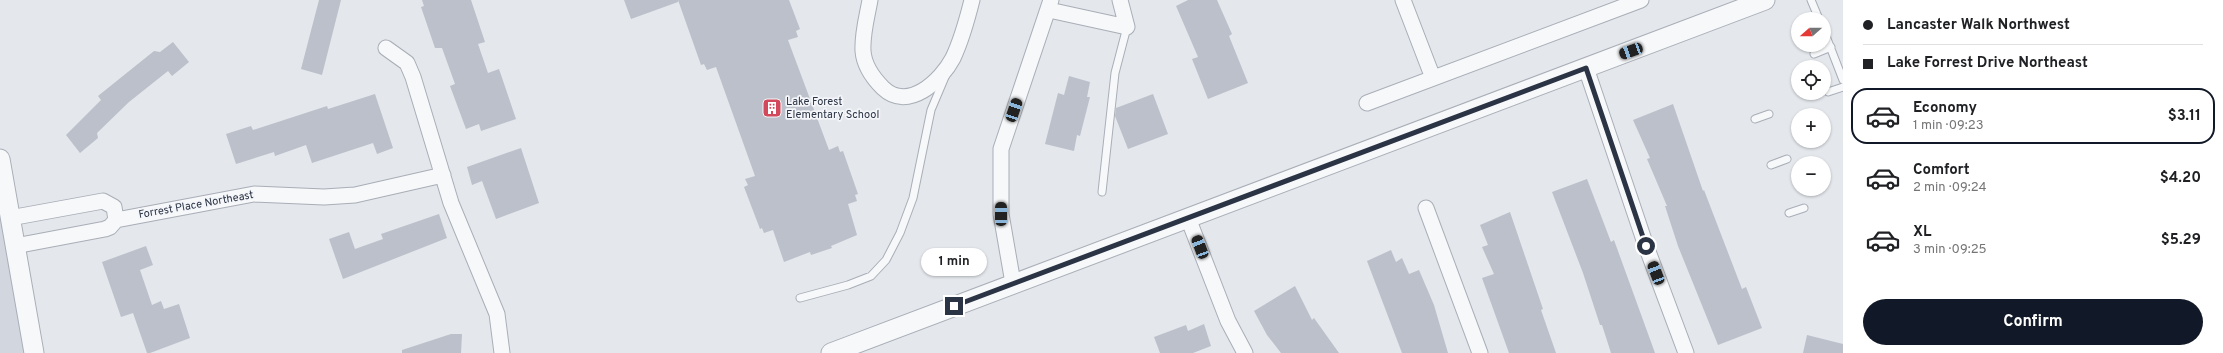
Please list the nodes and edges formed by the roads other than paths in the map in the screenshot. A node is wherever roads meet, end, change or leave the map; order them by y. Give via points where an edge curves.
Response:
1 (870, 0) edge
2 (972, 0) edge
3 (1120, 0) edge
4 (1403, 0) edge
5 (1641, 0) edge
6 (1765, 0) edge
7 (1811, 0) edge
8 (1050, 5) edge
9 (1816, 12) edge
10 (1127, 27) junction
11 (1831, 47) edge
12 (386, 48) dead end
13 (1819, 52) edge
14 (1814, 54) dead end
15 (952, 60) junction
16 (1586, 68) junction
17 (1433, 78) junction
18 (1843, 80) edge
19 (1843, 87) edge
20 (1831, 91) edge
21 (1367, 103) dead end
22 (1769, 114) dead end
23 (1755, 119) dead end
24 (0, 159) edge
25 (1787, 159) dead end
26 (1771, 165) dead end
27 (443, 175) junction
28 (1102, 192) dead end
29 (1426, 208) dead end
30 (1804, 208) dead end
31 (1789, 213) dead end
32 (10, 218) junction
33 (1188, 218) junction
34 (110, 224) junction
35 (15, 246) junction
36 (1013, 283) junction
37 (800, 298) dead end
38 (34, 353) edge
39 (502, 353) edge
40 (831, 353) edge
41 (1245, 353) edge
42 (1480, 353) edge
43 (1686, 353) edge

1 - 15 street via 863,36 863,54 873,79 885,90 900,98 915,96 928,88
2 - 15 street via 966,29
3 - 10 street
4 - 17 street
5 - 17 street
6 - 16 street
7 - 9 lane
8 - 10 street
8 - 36 street via 1001,149 1001,214
10 - 28 lane via 1115,73
11 - 18 lane
12 - 27 street via 406,63
13 - 14 lane
15 - 37 lane via 931,110 914,198 886,260 871,276
16 - 33 street
16 - 43 street via 1646,246
17 - 21 street
19 - 20 lane
22 - 23 lane
24 - 32 street
25 - 26 lane
27 - 34 street, Forrest Place Northeast via 355,195 324,197 254,194
27 - 39 street via 451,203 497,314
29 - 42 street
30 - 31 lane
32 - 34 street via 103,200 114,207
32 - 35 street
33 - 36 street
33 - 41 street via 1228,321
34 - 35 street, Forrest Place Northeast
35 - 38 street
36 - 40 street

